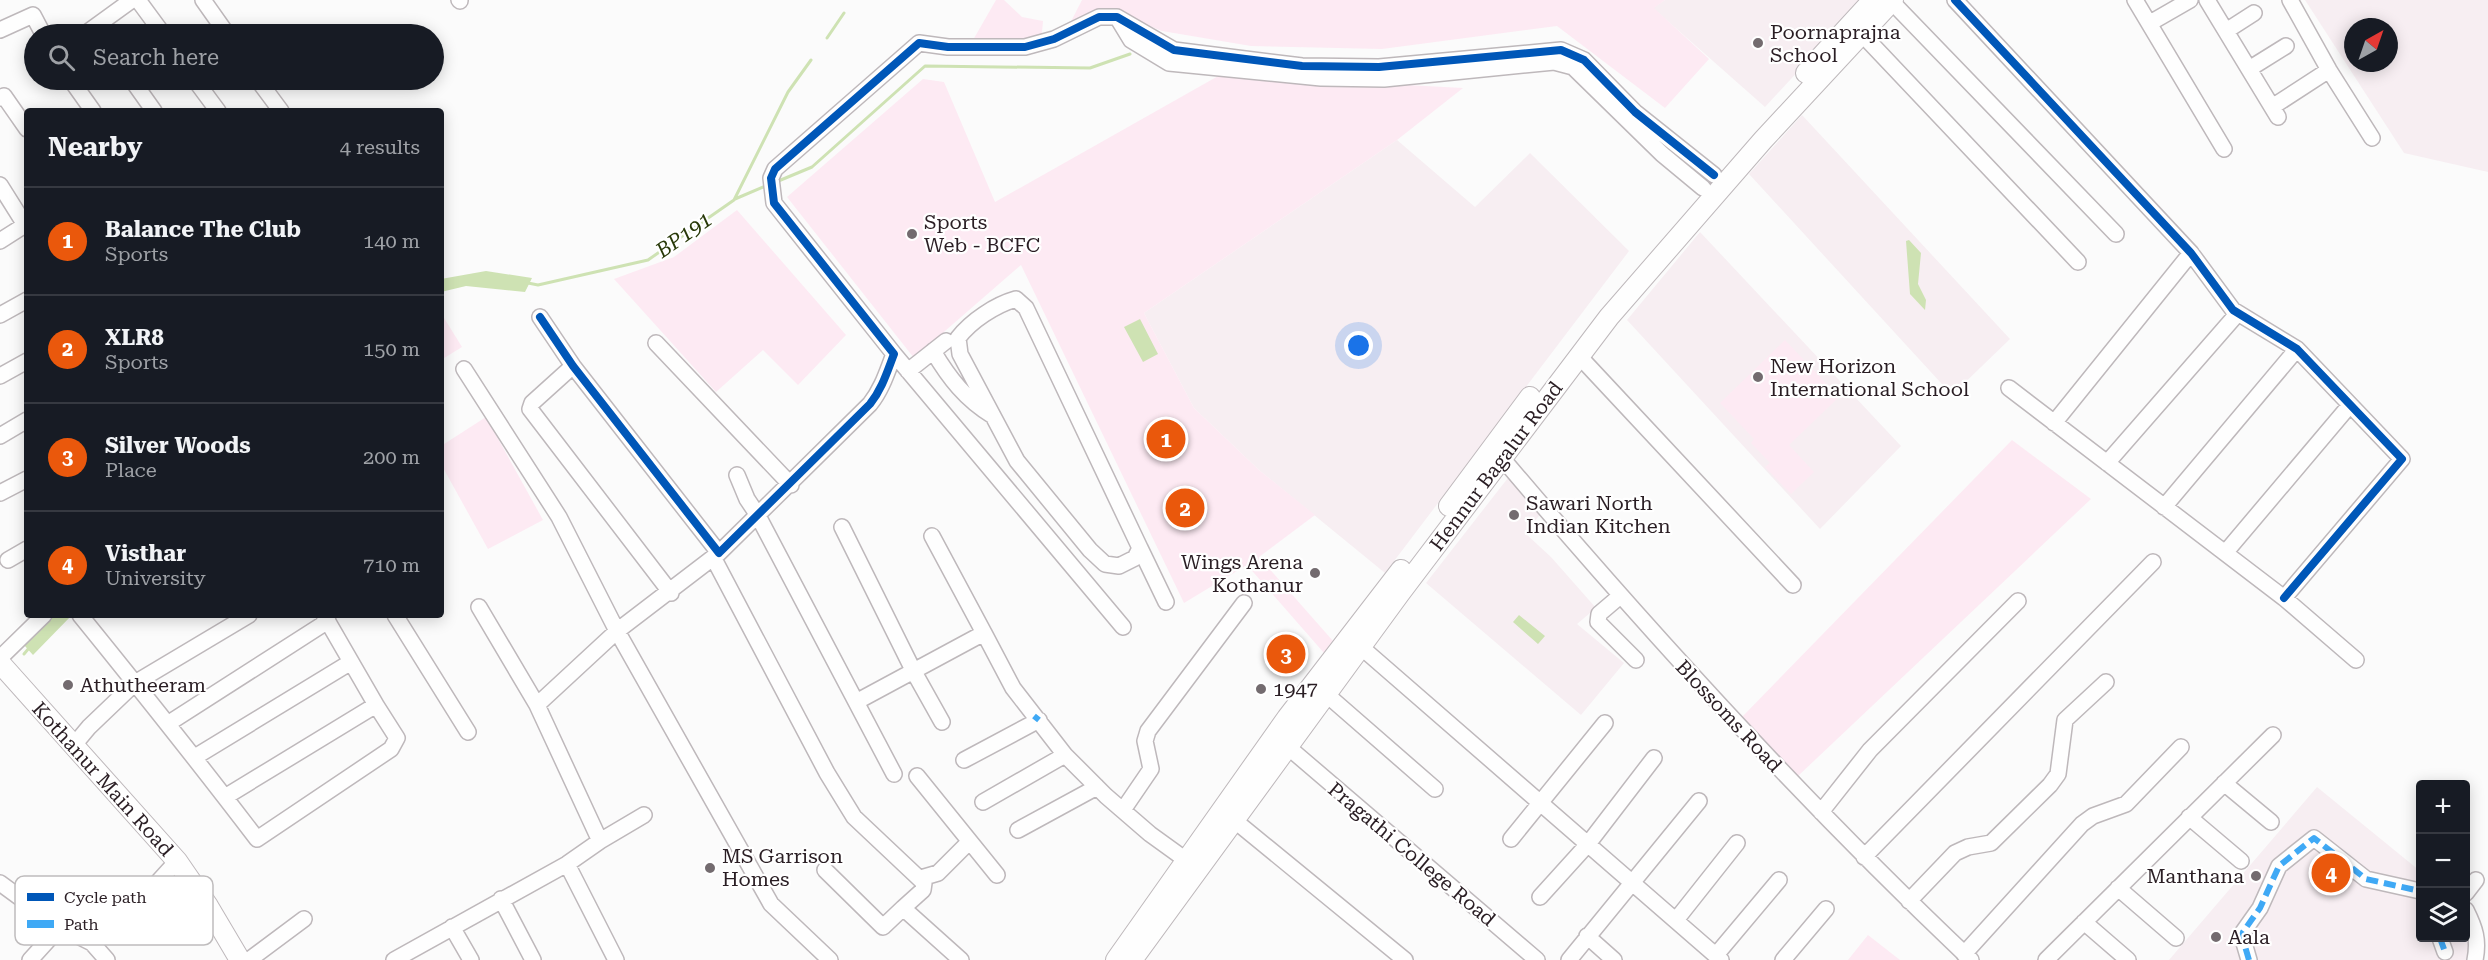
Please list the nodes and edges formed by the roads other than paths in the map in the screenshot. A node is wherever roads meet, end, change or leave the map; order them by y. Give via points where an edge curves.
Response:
1 (132, 0) edge
2 (138, 0) edge
3 (203, 0) edge
4 (1886, 0) edge
5 (1955, 0) edge
6 (2135, 0) edge
7 (2190, 0) edge
8 (2207, 0) edge
9 (2290, 0) edge
10 (2254, 13) dead end
11 (2150, 23) junction
12 (38, 24) edge
13 (104, 24) edge
14 (156, 24) edge
15 (220, 24) edge
16 (0, 30) edge
17 (2226, 31) junction
18 (1848, 39) junction
19 (2286, 46) dead end
20 (2249, 69) junction
21 (2329, 70) junction
22 (78, 90) edge
23 (139, 90) edge
24 (202, 90) edge
25 (265, 90) edge
26 (0, 98) edge
27 (91, 108) edge
28 (152, 108) edge
29 (216, 108) edge
30 (279, 108) edge
31 (24, 125) edge
32 (2372, 138) dead end
33 (2224, 149) dead end
34 (1708, 182) junction
35 (0, 185) edge
36 (24, 224) edge
37 (24, 228) edge
38 (2116, 234) dead end
39 (0, 241) edge
40 (2191, 253) junction
41 (2078, 262) dead end
42 (24, 302) edge
43 (2238, 313) junction
44 (0, 315) edge
45 (540, 317) dead end
46 (946, 341) dead end
47 (656, 343) dead end
48 (2297, 349) junction
49 (933, 351) junction
50 (894, 354) junction
51 (1579, 356) junction
52 (24, 363) edge
53 (573, 366) junction
54 (464, 369) dead end
55 (908, 371) junction
56 (0, 376) edge
57 (2009, 388) dead end
58 (2350, 405) junction
59 (993, 416) junction
60 (24, 422) edge
61 (2054, 423) junction
62 (1518, 424) junction
63 (0, 436) edge
64 (1502, 458) junction
65 (1017, 461) junction
66 (2107, 463) junction
67 (737, 474) dead end
68 (997, 476) junction
69 (24, 480) edge
70 (791, 484) junction
71 (0, 493) edge
72 (2164, 507) junction
73 (757, 514) junction
74 (842, 527) dead end
75 (932, 537) dead end
76 (1140, 548) junction
77 (24, 551) edge
78 (2225, 553) junction
79 (716, 556) junction
80 (8, 560) dead end
81 (2153, 562) dead end
82 (1793, 585) dead end
83 (671, 592) junction
84 (1619, 597) junction
85 (2284, 598) junction
86 (2019, 601) dead end
87 (1166, 602) dead end
88 (1244, 603) dead end
89 (479, 607) dead end
90 (41, 618) edge
91 (82, 618) edge
92 (244, 618) edge
93 (326, 618) edge
94 (397, 618) edge
95 (1123, 627) dead end
96 (617, 631) junction
97 (984, 633) junction
98 (1361, 647) junction
99 (1636, 660) dead end
100 (2356, 660) dead end
101 (0, 661) edge
102 (351, 662) junction
103 (914, 672) junction
104 (2106, 682) dead end
105 (135, 683) junction
106 (1326, 694) junction
107 (856, 702) junction
108 (376, 705) junction
109 (537, 705) junction
110 (1039, 720) junction
111 (942, 722) dead end
112 (169, 723) junction
113 (1605, 723) dead end
114 (468, 732) dead end
115 (2273, 735) dead end
116 (75, 745) junction
117 (1288, 747) junction
118 (2181, 747) dead end
119 (1065, 755) junction
120 (195, 757) junction
121 (1654, 758) dead end
122 (964, 760) dead end
123 (894, 774) dead end
124 (917, 776) dead end
125 (2224, 783) junction
126 (1097, 787) junction
127 (1435, 789) dead end
128 (225, 797) junction
129 (1699, 801) dead end
130 (983, 802) dead end
131 (1540, 803) junction
132 (1123, 810) junction
133 (1821, 812) junction
134 (644, 815) dead end
135 (2189, 817) junction
136 (1234, 820) junction
137 (2271, 822) dead end
138 (1018, 831) dead end
139 (1511, 839) dead end
140 (600, 841) junction
141 (969, 842) junction
142 (1737, 843) dead end
143 (1588, 844) junction
144 (1864, 857) junction
145 (1186, 860) junction
146 (177, 861) junction
147 (2241, 861) dead end
148 (567, 864) junction
149 (825, 870) dead end
150 (997, 875) dead end
151 (163, 876) edge
152 (187, 876) edge
153 (921, 878) junction
154 (1779, 880) dead end
155 (2476, 880) dead end
156 (1631, 882) junction
157 (1, 886) edge
158 (2118, 888) junction
159 (2470, 888) edge
160 (2416, 890) edge
161 (15, 896) edge
162 (1540, 897) dead end
163 (501, 900) junction
164 (1909, 902) junction
165 (903, 908) junction
166 (1826, 909) dead end
167 (213, 914) edge
168 (304, 919) dead end
169 (1676, 920) junction
170 (2470, 920) edge
171 (2084, 921) junction
172 (452, 927) junction
173 (1587, 936) junction
174 (2176, 938) dead end
175 (44, 945) edge
176 (93, 945) edge
177 (1968, 957) edge
178 (1719, 958) edge
179 (30, 960) edge
180 (107, 960) edge
181 (240, 960) edge
182 (249, 960) edge
183 (394, 960) edge
184 (471, 960) edge
185 (533, 960) edge
186 (616, 960) edge
187 (830, 960) edge
188 (960, 960) edge
189 (1116, 960) edge
190 (1132, 960) edge
191 (1405, 960) edge
192 (1537, 960) edge
193 (1569, 960) edge
194 (1614, 960) edge
195 (1784, 960) edge
196 (2046, 960) edge
197 (2128, 960) edge
198 (2249, 960) edge
199 (2475, 960) edge

1 - 13 street
2 - 14 street
3 - 15 street
4 - 18 main road, Hennur Bagalur Road
4 - 38 street
5 - 40 street
6 - 11 street
7 - 11 street
8 - 17 street
9 - 21 street
10 - 17 street
11 - 33 street
12 - 16 street via 33,15
17 - 20 street
18 - 34 main road, Hennur Bagalur Road
18 - 41 street
18 - 51 main road, Hennur Bagalur Road
19 - 20 street
20 - 21 street via 2275,112
21 - 32 street
22 - 27 street
23 - 28 street
24 - 29 street
25 - 30 street
26 - 31 street via 4,96
34 - 50 street via 1662,154 1573,67 1554,62 1302,66 1174,50 1117,17 1099,17 1054,39 1025,47 919,43 775,169 771,184 774,203
34 - 62 main road, Hennur Bagalur Road via 1592,319
35 - 36 street
37 - 39 street
40 - 43 street
40 - 61 street
42 - 44 street
43 - 48 street
43 - 66 street
45 - 53 street
46 - 49 street
47 - 70 street
48 - 58 street
48 - 72 street
49 - 55 street
49 - 59 street via 973,404
50 - 55 street
50 - 70 street via 870,404
51 - 62 main road, Hennur Bagalur Road
51 - 82 street
52 - 56 street
53 - 79 street
53 - 83 street via 530,409
54 - 96 street via 559,517
55 - 68 street
57 - 61 street
58 - 78 street
58 - 85 street via 2402,459
59 - 65 street
59 - 76 street via 960,354 958,338 1004,302 1016,299 1026,308
60 - 63 street
61 - 66 street
62 - 64 main road, Hennur Bagalur Road
62 - 145 main road, Hennur Bagalur Road via 1287,718
64 - 84 street, Blossoms Road
64 - 98 main road, Hennur Bagalur Road
65 - 68 street
65 - 76 street via 1105,564 1119,566 1135,558
66 - 72 street
67 - 73 street
68 - 95 street
69 - 71 street
70 - 73 street
72 - 78 street
73 - 79 street
73 - 107 street
74 - 103 street
75 - 97 street
76 - 87 street
77 - 80 street
78 - 85 street
79 - 83 street
79 - 153 street via 827,773 854,817
81 - 144 street
83 - 96 street
84 - 99 street via 1599,614 1598,622
84 - 133 street, Blossoms Road
85 - 100 street
86 - 133 street via 1870,750
88 - 132 street via 1148,731 1145,741 1151,769
89 - 109 street
90 - 101 street
91 - 105 street
92 - 105 street
93 - 102 street
93 - 112 street
94 - 114 street
96 - 109 street
96 - 187 street via 771,904
97 - 103 street
97 - 110 street via 1013,688
98 - 106 main road, Hennur Bagalur Road
98 - 131 street
101 - 116 main road, Kothanur Main Road
102 - 108 street
102 - 120 street
103 - 107 street
103 - 111 street
104 - 164 street via 2065,720 2058,774 2050,785 1991,843 1955,853
105 - 112 street
105 - 116 street
106 - 117 main road, Hennur Bagalur Road
106 - 127 street
107 - 123 street
108 - 128 street
108 - 128 street via 397,738 396,744 257,838
109 - 140 street
110 - 119 street
110 - 122 street
112 - 120 street
113 - 131 street
115 - 125 street
116 - 146 main road, Kothanur Main Road
117 - 136 main road, Hennur Bagalur Road
117 - 192 street, Pragathi College Road
118 - 177 street via 2126,804 2082,824
119 - 126 street
119 - 130 street
120 - 128 street
121 - 143 street
124 - 141 street
125 - 135 street
125 - 137 street
126 - 132 street
126 - 138 street
129 - 156 street
131 - 139 street
131 - 143 street
132 - 145 street
133 - 144 street, Blossoms Road
134 - 140 street
135 - 147 street
135 - 158 street
136 - 190 main road, Hennur Bagalur Road
136 - 191 street
140 - 148 street
141 - 150 street
141 - 153 street via 938,873
142 - 169 street
143 - 156 street
143 - 162 street
144 - 164 street, Blossoms Road
145 - 189 main road, Hennur Bagalur Road
146 - 151 street
146 - 152 main road, Kothanur Main Road
148 - 163 street
148 - 186 street
149 - 165 street via 883,927
153 - 165 street via 923,890
154 - 178 street
155 - 159 street
156 - 169 street
156 - 173 street
157 - 161 street
158 - 171 street
158 - 174 street
160 - 198 street via 2366,879 2314,838 2279,866 2260,908 2243,932
163 - 172 street
163 - 185 street
164 - 177 street, Blossoms Road
165 - 188 street
166 - 195 street
167 - 181 main road, Kothanur Main Road
168 - 182 street
169 - 178 street
170 - 199 street via 2476,935
171 - 196 street
171 - 197 street
172 - 183 street
172 - 184 street
173 - 193 street
173 - 194 street
175 - 179 street
176 - 180 street

